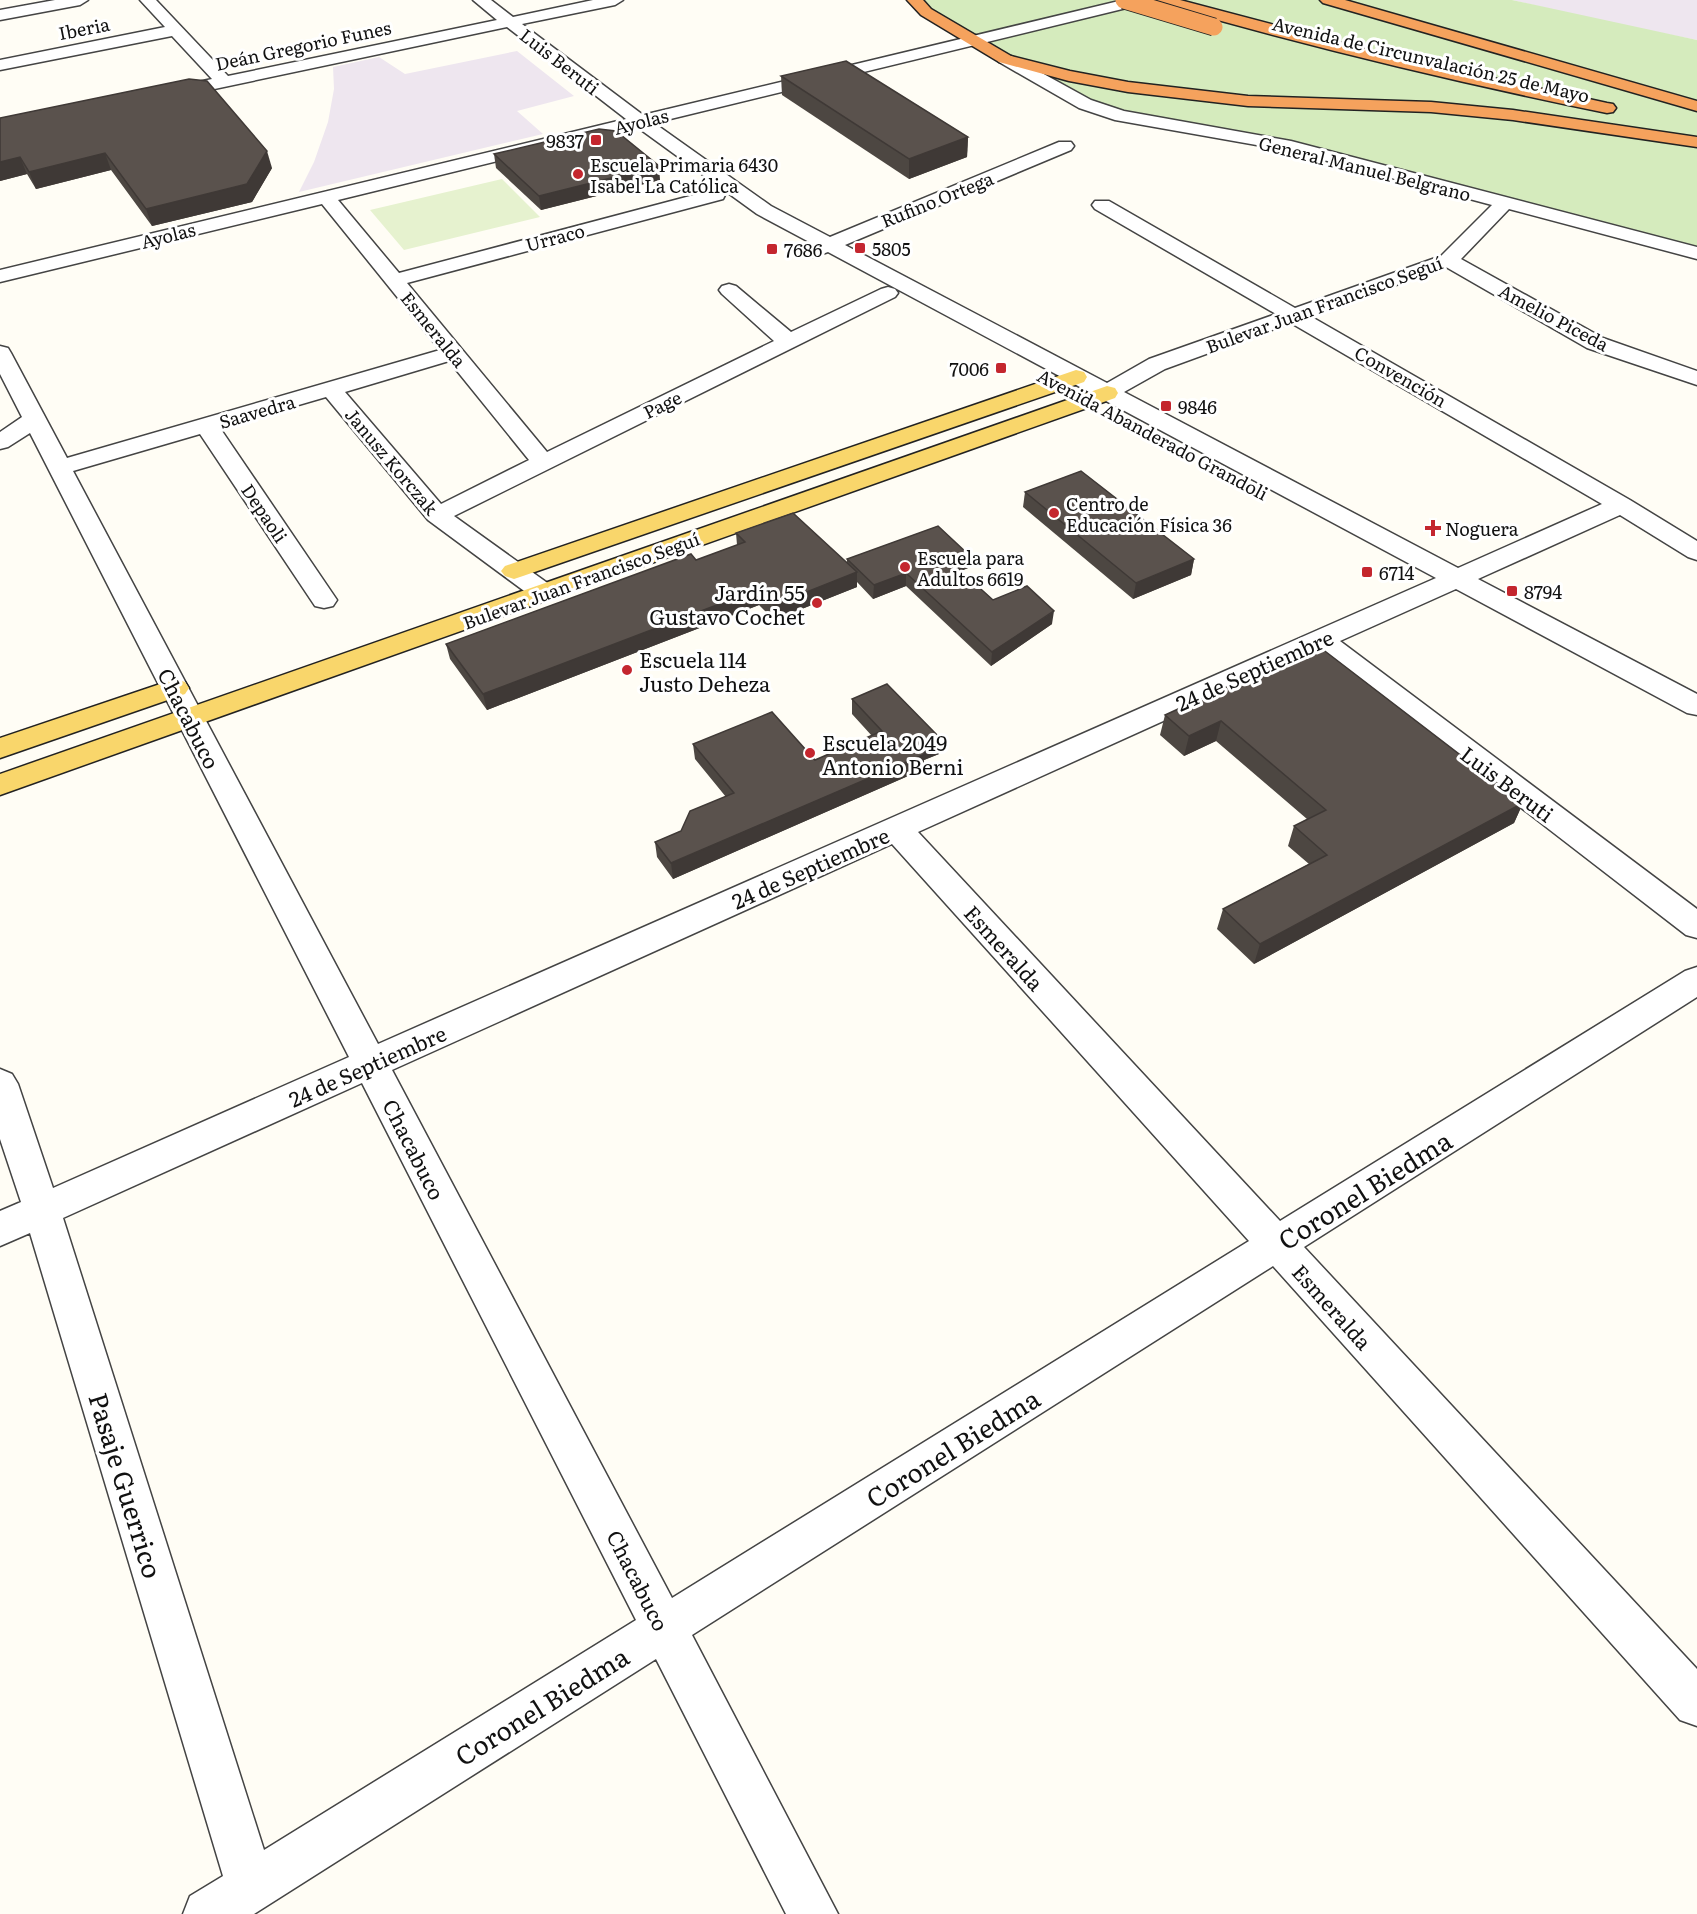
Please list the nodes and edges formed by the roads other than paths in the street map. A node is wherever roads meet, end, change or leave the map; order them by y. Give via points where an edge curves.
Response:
1 (80, 0) edge
2 (148, 0) edge
3 (481, 0) edge
4 (615, 0) edge
5 (915, 0) edge
6 (1124, 0) edge
7 (1142, 0) edge
8 (1163, 0) edge
9 (1328, 0) edge
10 (0, 15) edge
11 (510, 22) junction
12 (176, 30) junction
13 (972, 40) junction
14 (1005, 58) junction
15 (0, 64) edge
16 (224, 82) junction
17 (146, 98) edge
18 (1697, 106) edge
19 (1622, 112) dead end
20 (1665, 120) dead end
21 (629, 124) junction
22 (1697, 127) edge
23 (1697, 140) edge
24 (1065, 147) dead end
25 (716, 195) junction
26 (326, 197) junction
27 (1506, 203) junction
28 (1102, 205) dead end
29 (818, 249) junction
30 (1697, 253) edge
31 (1448, 260) junction
32 (0, 276) edge
33 (394, 280) junction
34 (729, 290) dead end
35 (888, 293) junction
36 (1296, 315) junction
37 (789, 342) junction
38 (0, 353) edge
39 (454, 353) junction
40 (1157, 364) junction
41 (1697, 378) edge
42 (1067, 380) junction
43 (331, 389) junction
44 (1098, 396) junction
45 (34, 419) junction
46 (206, 425) junction
47 (0, 442) edge
48 (543, 462) junction
49 (60, 467) junction
50 (1621, 505) junction
51 (437, 515) junction
52 (1697, 552) edge
53 (514, 571) junction
54 (1447, 582) junction
55 (544, 593) junction
56 (324, 600) dead end
57 (1320, 639) junction
58 (182, 703) junction
59 (1697, 706) edge
60 (1697, 726) edge
61 (0, 748) edge
62 (0, 785) edge
63 (896, 828) junction
64 (1697, 926) edge
65 (1697, 980) edge
66 (371, 1064) junction
67 (0, 1084) edge
68 (42, 1210) junction
69 (0, 1229) edge
70 (1276, 1244) junction
71 (664, 1628) junction
72 (1697, 1703) edge
73 (251, 1887) junction
74 (208, 1914) edge
75 (813, 1914) edge

1 - 10 street
2 - 12 street
3 - 11 street, Luis Beruti
4 - 11 street, Deán Gregorio Funes
5 - 13 highway via 926,12
6 - 23 highway, Avenida de Circunvalación 25 de Mayo, bridge via 1214,27 1445,84
7 - 13 street, Ayolas
8 - 19 highway, Avenida de Circunvalación 25 de Mayo via 1230,20
9 - 18 highway
11 - 16 street, Deán Gregorio Funes
11 - 21 street, Luis Beruti
12 - 15 street, Iberia
12 - 16 street
13 - 14 highway
13 - 21 street, Ayolas
14 - 23 highway via 1128,87 1248,100 1431,106
14 - 27 street, General Manuel Belgrano via 1085,104 1120,116 1291,146
16 - 17 street, Deán Gregorio Funes
20 - 22 highway
21 - 25 street, Avenida Abanderado Grandoli
21 - 26 street, Ayolas
21 - 29 street, Avenida Abanderado Grandoli
24 - 29 street, Rufino Ortega
25 - 29 street, Avenida Abanderado Grandoli via 745,216
25 - 33 street, Urraco
26 - 32 street, Ayolas
26 - 33 street, Esmeralda
27 - 30 street, General Manuel Belgrano
27 - 31 street, Bulevar Juan Francisco Seguí
28 - 36 street, Convención
29 - 35 street, Avenida Abanderado Grandoli
29 - 42 street, Avenida Abanderado Grandoli
31 - 36 street, Bulevar Juan Francisco Seguí
31 - 41 street, Amelio Piceda via 1595,343
33 - 39 street, Esmeralda
34 - 37 street
35 - 37 street, Page
35 - 42 street, Avenida Abanderado Grandoli
36 - 40 street, Bulevar Juan Francisco Seguí
36 - 50 street, Convención
37 - 48 street, Page
38 - 45 street, Chacabuco
39 - 43 street, Saavedra
39 - 48 street, Esmeralda
40 - 42 street, Bulevar Juan Francisco Seguí
40 - 44 street, Bulevar Juan Francisco Seguí
42 - 44 street, Avenida Abanderado Grandoli
42 - 53 main road, Bulevar Juan Francisco Seguí
43 - 46 street, Saavedra
43 - 51 street, Janusz Korczak
44 - 54 street, Avenida Abanderado Grandoli
44 - 55 main road, Bulevar Juan Francisco Seguí
45 - 47 street
45 - 49 street, Chacabuco
46 - 49 street, Saavedra
46 - 56 street, Depaoli
48 - 51 street, Page
49 - 58 street, Chacabuco
50 - 52 street, Convención
50 - 54 street, 24 de Septiembre
51 - 53 street, Janusz Korczak
53 - 55 street, Janusz Korczak
54 - 57 street, 24 de Septiembre
54 - 59 street, Avenida Abanderado Grandoli
54 - 60 street, Avenida Abanderado Grandoli
55 - 58 main road, Bulevar Juan Francisco Seguí
57 - 63 street, 24 de Septiembre
57 - 64 street, Luis Beruti
58 - 61 main road, Bulevar Juan Francisco Seguí
58 - 62 main road, Bulevar Juan Francisco Seguí
58 - 66 street, Chacabuco
63 - 66 street, 24 de Septiembre
63 - 70 street, Esmeralda
65 - 70 street, Coronel Biedma
66 - 68 street, 24 de Septiembre
66 - 71 street, Chacabuco
67 - 68 street, Pasaje Guerrico
68 - 69 street, 24 de Septiembre
68 - 73 street, Pasaje Guerrico
70 - 71 street, Coronel Biedma
70 - 72 street, Esmeralda
71 - 73 street, Coronel Biedma
71 - 75 street, Chacabuco
73 - 74 street, Coronel Biedma

